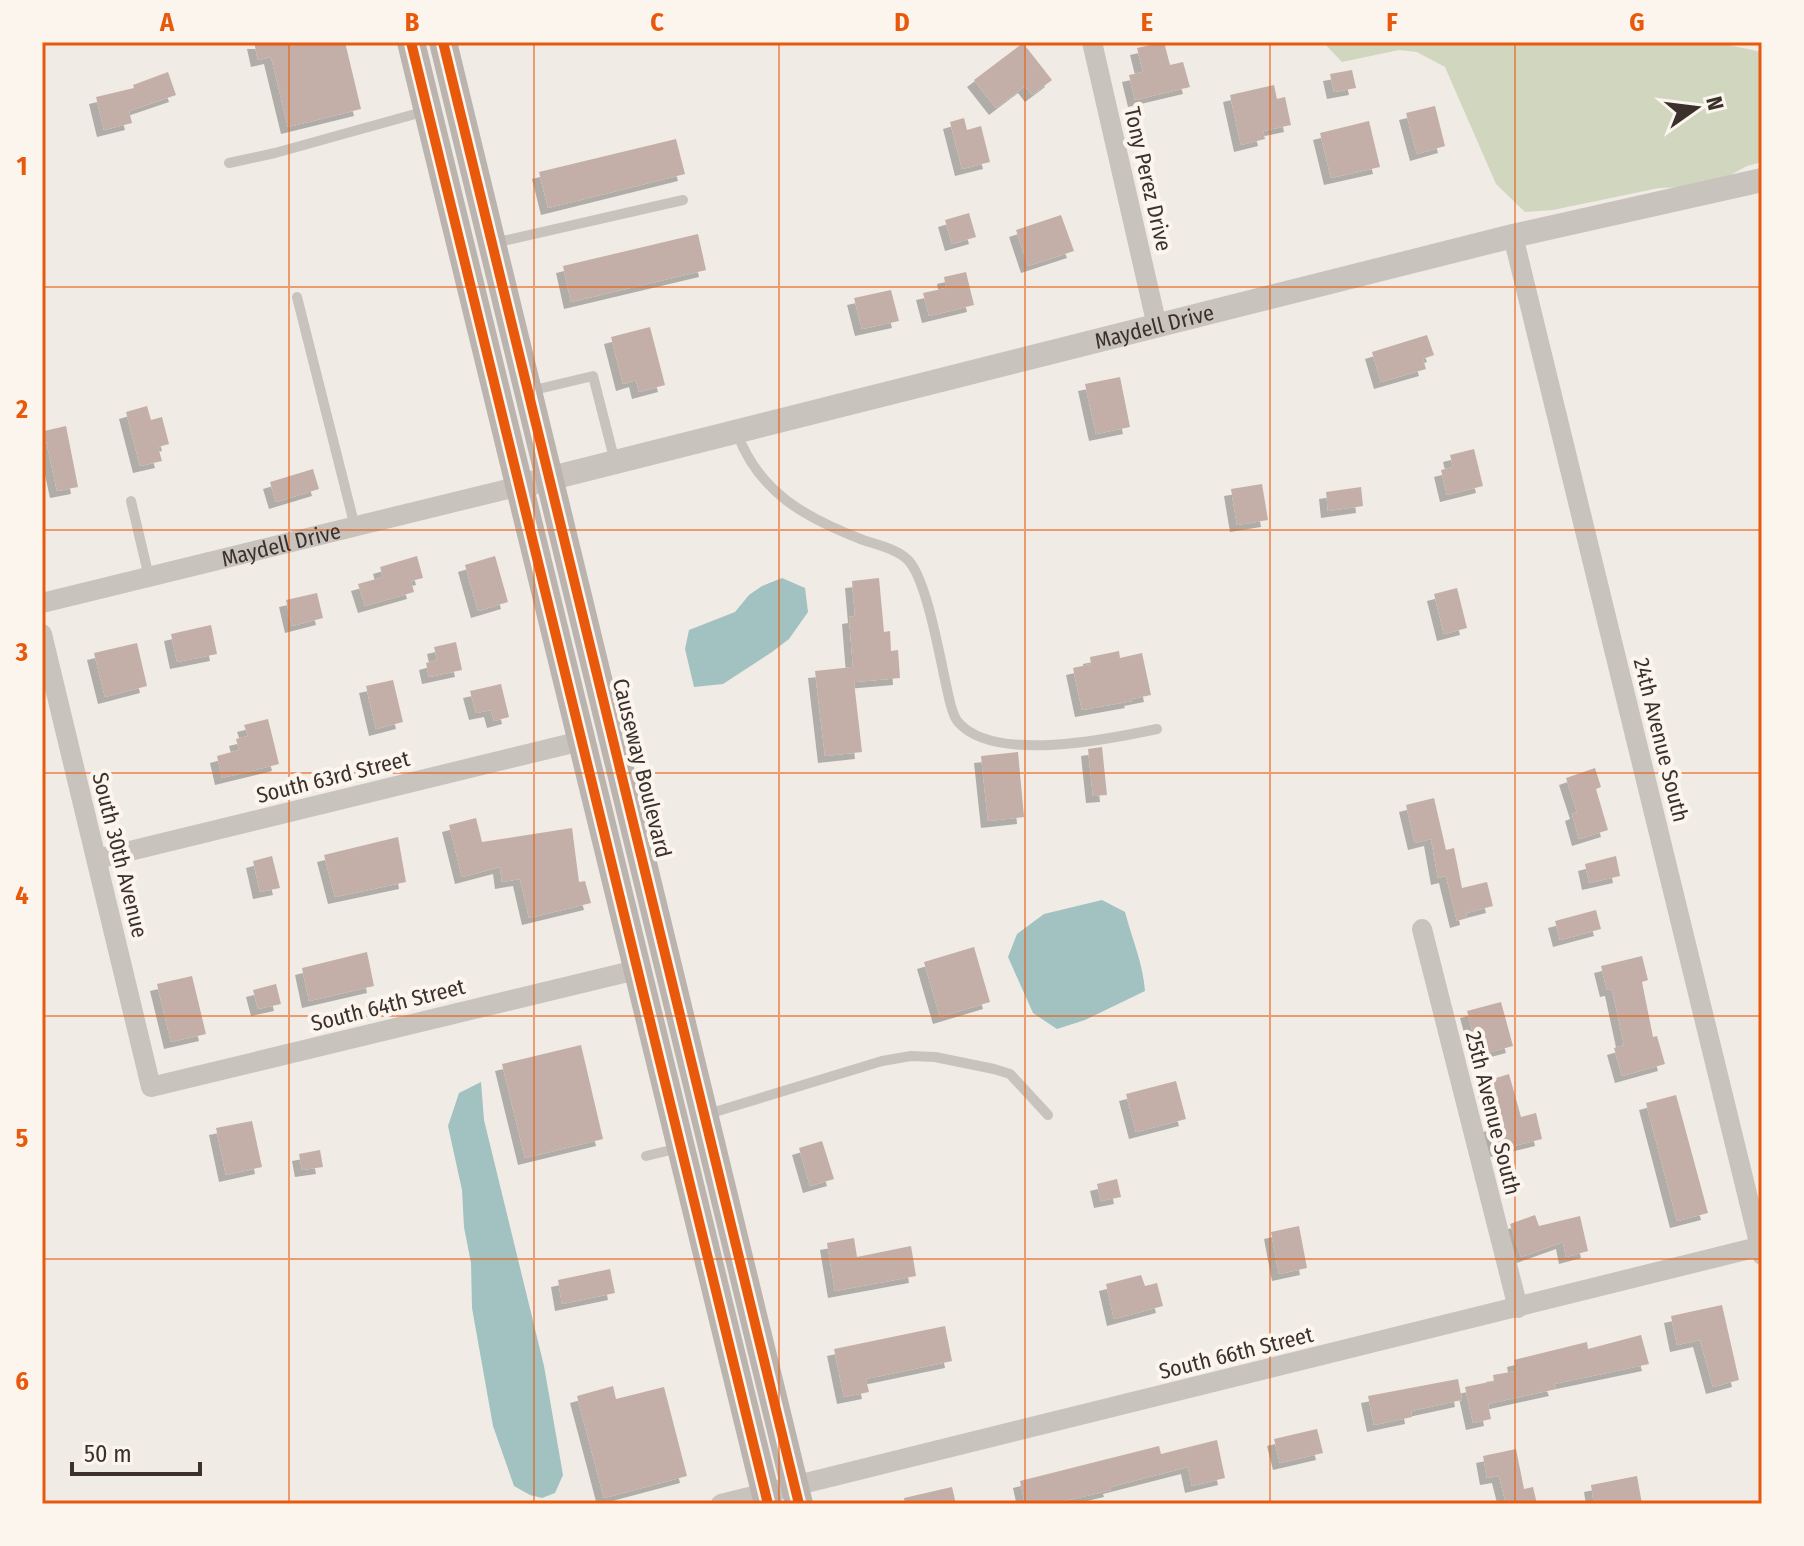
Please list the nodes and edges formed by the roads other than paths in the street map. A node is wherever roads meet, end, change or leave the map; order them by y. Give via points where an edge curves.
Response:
1 (411, 42) edge
2 (443, 42) edge
3 (1092, 42) edge
4 (428, 111) junction
5 (229, 163) dead end
6 (1762, 180) edge
7 (683, 200) dead end
8 (1513, 236) junction
9 (492, 243) junction
10 (297, 297) dead end
11 (1157, 326) junction
12 (528, 391) junction
13 (737, 431) junction
14 (615, 462) junction
15 (549, 478) junction
16 (520, 486) junction
17 (131, 501) dead end
18 (355, 527) junction
19 (149, 577) junction
20 (42, 603) edge
21 (42, 634) edge
22 (1157, 729) dead end
23 (581, 741) junction
24 (97, 859) junction
25 (1422, 929) dead end
26 (636, 970) junction
27 (151, 1087) joint
28 (706, 1115) junction
29 (1048, 1115) dead end
30 (681, 1148) junction
31 (646, 1156) dead end
32 (1761, 1249) edge
33 (746, 1276) junction
34 (1518, 1308) junction
35 (797, 1496) edge
36 (767, 1499) edge
37 (721, 1504) edge

1 - 4 main road
2 - 9 main road, Causeway Boulevard
3 - 11 street, Tony Perez Drive
4 - 5 lane
4 - 16 main road
6 - 8 street, Maydell Drive
7 - 9 lane
8 - 11 street, Maydell Drive
8 - 32 street, 24th Avenue South
9 - 12 main road, Causeway Boulevard
10 - 18 lane
11 - 13 street, Maydell Drive
12 - 14 lane via 593,376
12 - 15 main road, Causeway Boulevard
13 - 14 street, Maydell Drive
13 - 22 lane via 754,470 780,496 821,522 907,559 920,579 960,724 982,736 1027,746
14 - 15 street, Maydell Drive
15 - 16 street, Maydell Drive
15 - 28 main road, Causeway Boulevard
16 - 18 street, Maydell Drive
16 - 23 main road
17 - 19 lane
18 - 19 street, Maydell Drive
19 - 20 street, Maydell Drive
21 - 24 street, South 30th Avenue
23 - 24 street, South 63rd Street
23 - 26 main road
24 - 27 street, South 30th Avenue
25 - 34 street, 25th Avenue South
26 - 27 street, South 64th Street
26 - 30 main road
28 - 29 lane via 911,1056 1010,1074
28 - 33 main road, Causeway Boulevard
30 - 31 lane
30 - 33 main road via 695,1153 720,1238
30 - 36 main road
32 - 34 street, South 66th Street
33 - 35 main road, Causeway Boulevard
34 - 35 street, South 66th Street
35 - 36 street, South 66th Street
36 - 37 street, South 66th Street

